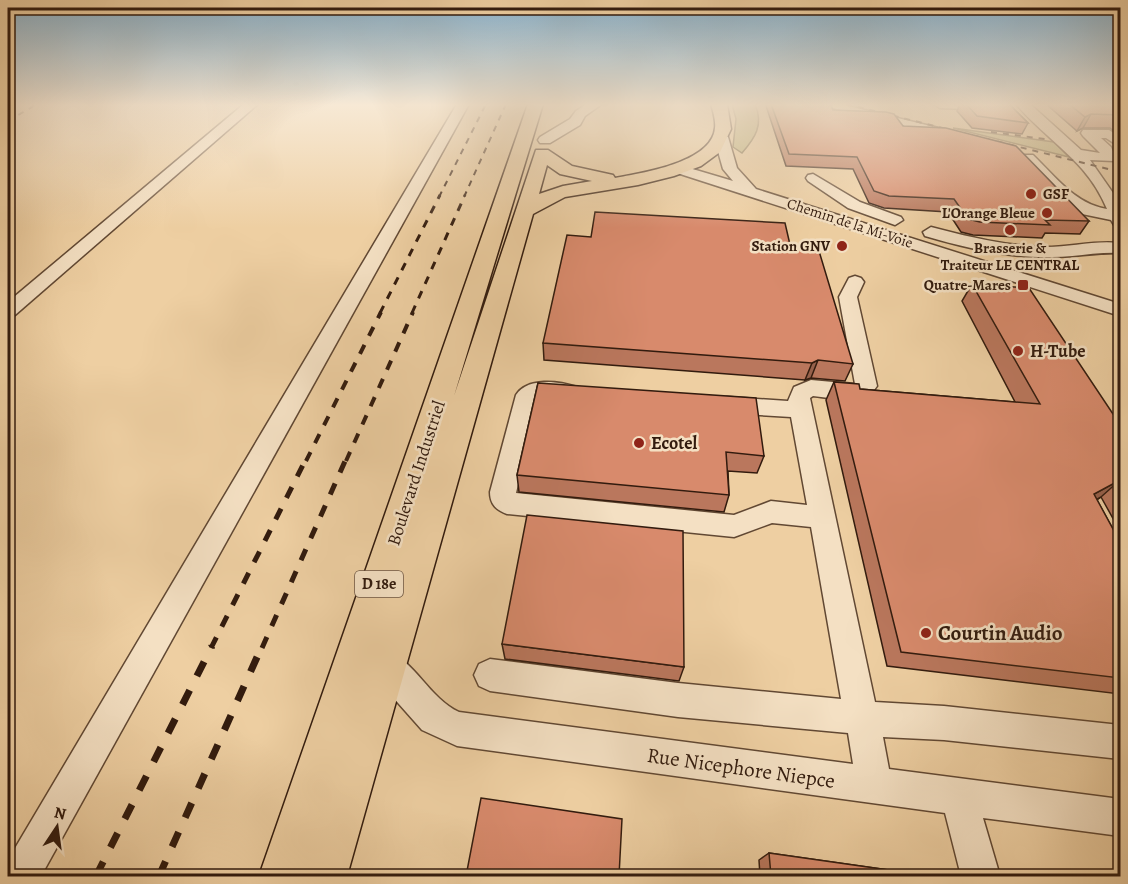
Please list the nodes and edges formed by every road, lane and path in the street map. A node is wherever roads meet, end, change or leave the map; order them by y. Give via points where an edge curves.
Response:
1 (203, 145) edge
2 (439, 145) edge
3 (527, 145) edge
4 (714, 145) edge
5 (723, 145) edge
6 (1067, 145) edge
7 (1101, 145) edge
8 (543, 147) joint
9 (1017, 152) edge
10 (1077, 154) junction
11 (1117, 159) edge
12 (679, 169) junction
13 (813, 178) dead end
14 (621, 181) junction
15 (518, 183) junction
16 (562, 192) junction
17 (751, 192) junction
18 (526, 210) junction
19 (1119, 219) edge
20 (906, 233) junction
21 (1120, 248) edge
22 (855, 282) dead end
23 (1120, 310) edge
24 (8, 311) edge
25 (593, 394) edge
26 (709, 403) edge
27 (802, 411) junction
28 (822, 517) junction
29 (386, 666) junction
30 (490, 675) dead end
31 (861, 718) junction
32 (1120, 742) edge
33 (875, 786) junction
34 (959, 797) junction
35 (1120, 818) edge
36 (20, 876) edge
37 (283, 876) edge
38 (323, 876) edge
39 (980, 876) edge

1 - 24 street
2 - 36 street
3 - 15 main road, Boulevard Industriel / D 18e
4 - 12 main road
5 - 17 street, Chemin de la Mi-Voie via 730,169
6 - 10 street
7 - 11 street
8 - 14 main road via 556,165 575,174
8 - 15 main road, Boulevard Industriel / D 18e
9 - 19 street via 1044,158 1064,176 1048,178 1083,209
10 - 11 street
10 - 19 street via 1108,192
12 - 14 main road
12 - 17 street, Chemin de la Mi-Voie
13 - 20 street via 854,206
14 - 15 main road
14 - 16 main road
15 - 16 main road
15 - 18 main road, Boulevard Industriel / D 18e
15 - 37 main road, Boulevard Industriel / D 18e
16 - 18 main road
17 - 20 street, Chemin de la Mi-Voie
18 - 29 main road, Boulevard Industriel / D 18e
20 - 21 street via 998,249 1048,252 1091,246
20 - 23 street, Chemin de la Mi-Voie
22 - 27 street via 848,297 866,386 853,392 807,389 799,398
25 - 28 street via 528,392 502,492 507,503 734,526 771,512
26 - 27 street
27 - 28 street
28 - 31 street
29 - 33 street, Rue Nicephore Niepce via 434,718 456,729
29 - 38 main road, Boulevard Industriel / D 18e
30 - 31 street via 678,700
31 - 32 street
31 - 33 street
33 - 34 street, Rue Nicephore Niepce
34 - 35 street, Rue Nicephore Niepce
34 - 39 street

